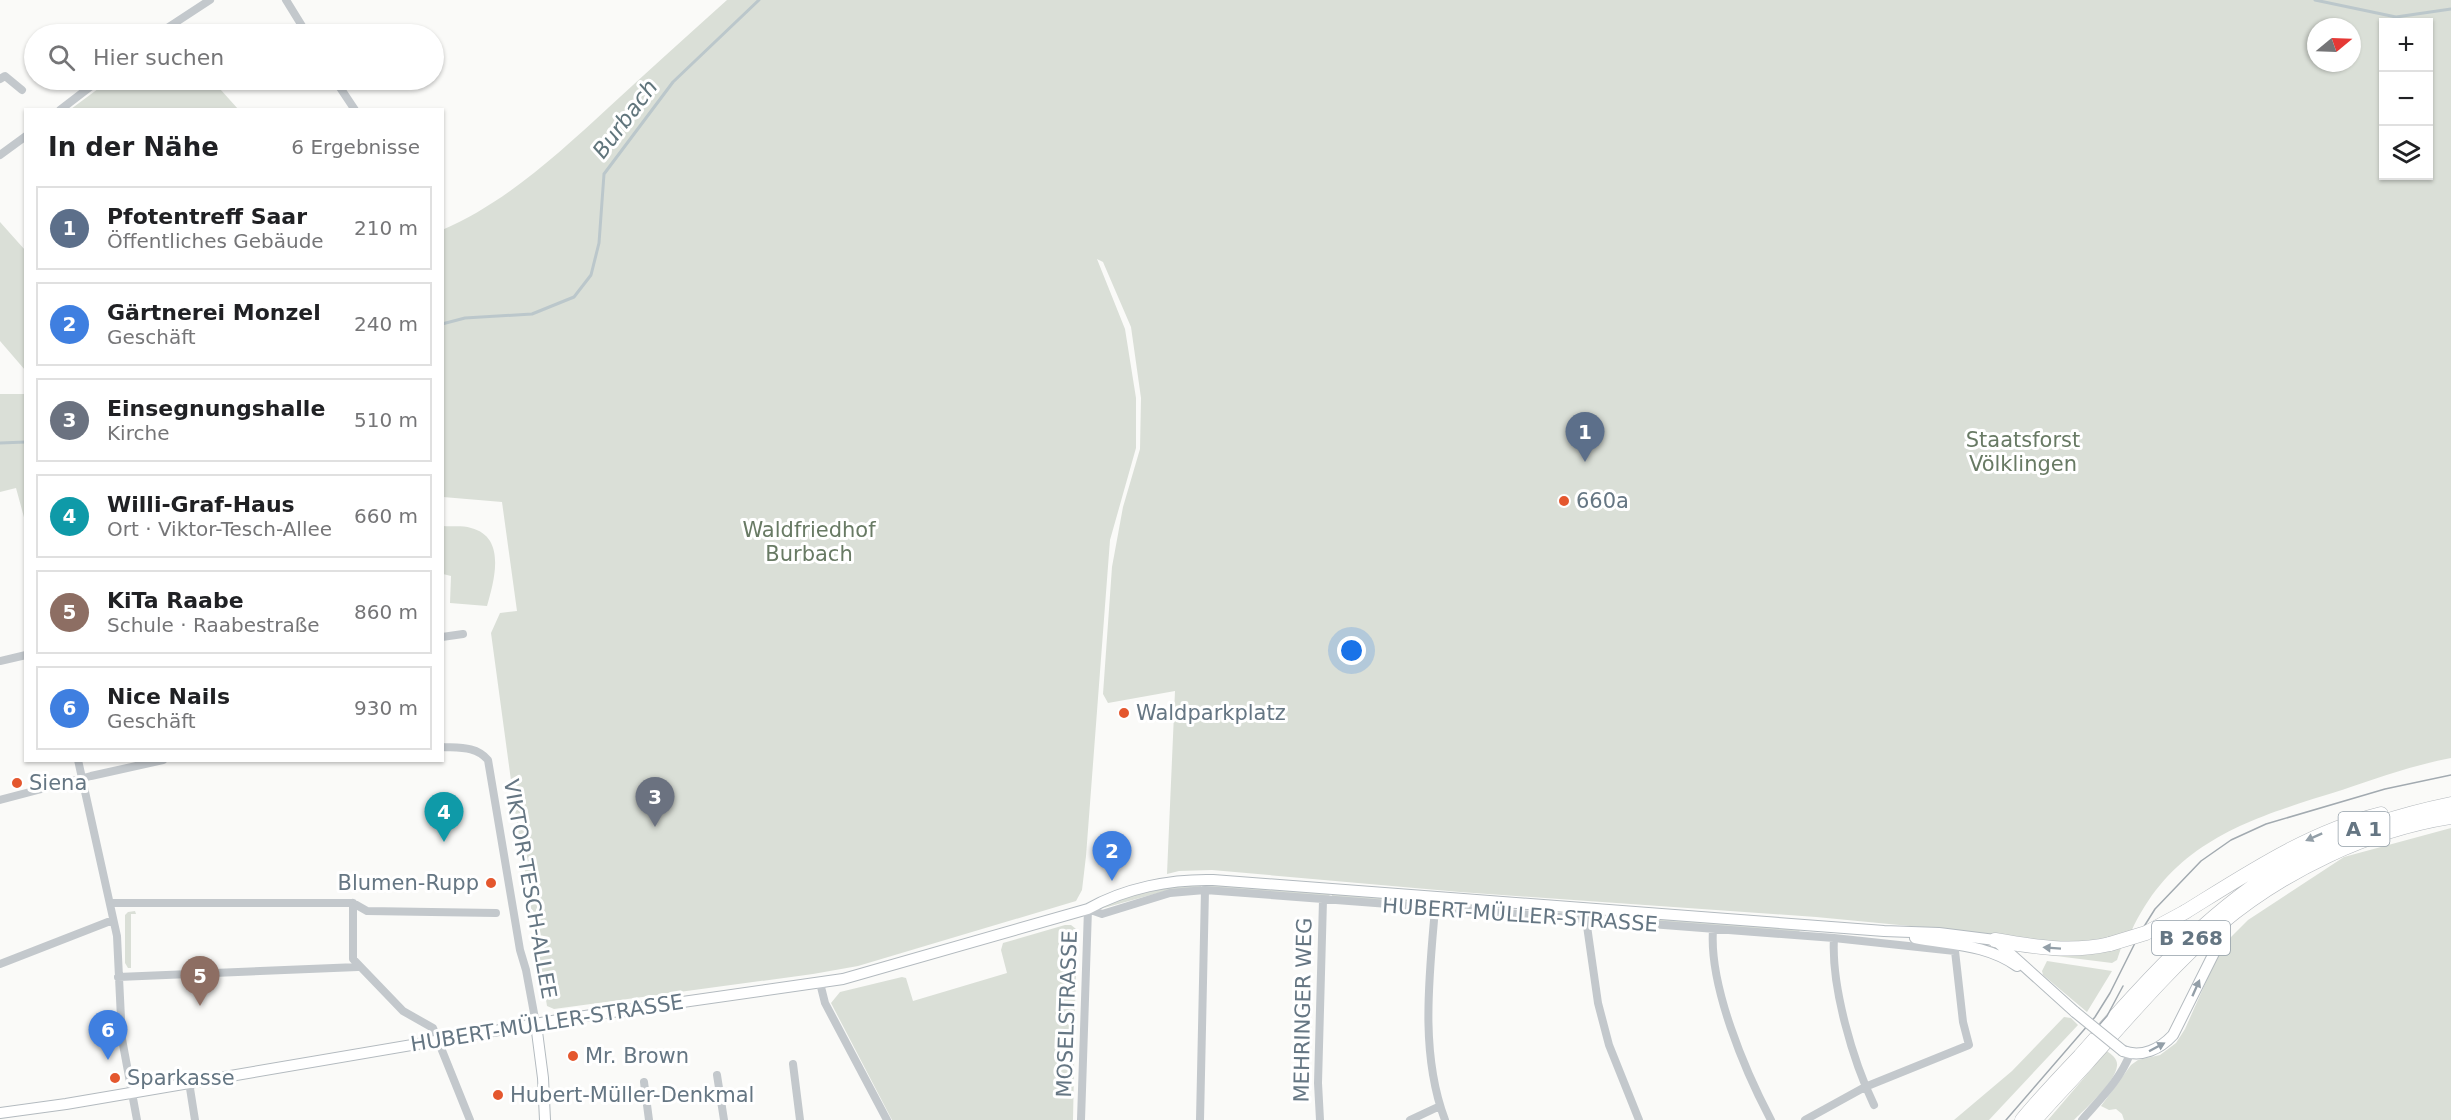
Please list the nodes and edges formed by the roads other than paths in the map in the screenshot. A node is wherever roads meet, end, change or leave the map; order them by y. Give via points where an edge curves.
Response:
1 (210, 0) edge
2 (286, 0) edge
3 (173, 24) edge
4 (301, 24) edge
5 (0, 78) edge
6 (22, 90) dead end
7 (86, 90) edge
8 (342, 90) edge
9 (63, 108) edge
10 (354, 108) edge
11 (24, 137) edge
12 (0, 155) edge
13 (463, 634) dead end
14 (444, 637) edge
15 (24, 655) edge
16 (0, 661) edge
17 (444, 747) edge
18 (79, 762) edge
19 (154, 762) edge
20 (83, 778) junction
21 (0, 800) edge
22 (2451, 803) edge
23 (2451, 817) edge
24 (2282, 868) joint
25 (1205, 890) junction
26 (2269, 890) junction
27 (1323, 900) junction
28 (110, 903) junction
29 (353, 903) junction
30 (1088, 909) junction
31 (1435, 909) junction
32 (496, 913) dead end
33 (1586, 919) junction
34 (113, 920) junction
35 (1713, 930) junction
36 (1884, 932) junction
37 (2223, 935) joint
38 (1834, 938) junction
39 (1995, 940) junction
40 (1955, 947) junction
41 (0, 964) edge
42 (358, 967) junction
43 (118, 977) junction
44 (2035, 977) junction
45 (820, 983) junction
46 (536, 1024) junction
47 (438, 1040) junction
48 (2127, 1052) junction
49 (793, 1064) dead end
50 (717, 1075) dead end
51 (189, 1082) junction
52 (644, 1082) dead end
53 (1865, 1087) junction
54 (132, 1091) junction
55 (1874, 1105) dead end
56 (1440, 1106) junction
57 (0, 1113) edge
58 (137, 1120) edge
59 (195, 1120) edge
60 (470, 1120) edge
61 (545, 1120) edge
62 (649, 1120) edge
63 (724, 1120) edge
64 (800, 1120) edge
65 (887, 1120) edge
66 (1082, 1120) edge
67 (1200, 1120) edge
68 (1320, 1120) edge
69 (1410, 1120) edge
70 (1445, 1120) edge
71 (1639, 1120) edge
72 (1771, 1120) edge
73 (1805, 1120) edge
74 (2022, 1120) edge
75 (2035, 1120) edge
76 (2082, 1120) edge

1 - 3 street
2 - 4 street
5 - 6 street via 5,76
7 - 9 street
8 - 10 street
11 - 12 street
13 - 14 street
15 - 16 street
17 - 46 street, VIKTOR-TESCH-ALLEE via 473,749 488,760
18 - 20 street
19 - 20 street
20 - 21 street
20 - 28 street
22 - 24 highway, A 1 via 2367,827
22 -> 39 highway, bridge via 2411,807 2335,828 2288,850 2146,933 2110,944 2059,949
23 - 26 highway, A 1 via 2397,829 2346,847
24 - 74 highway, B 268 via 2235,901 2148,978
25 - 27 street, HUBERT-MÜLLER-STRASSE
25 - 30 street, HUBERT-MÜLLER-STRASSE via 1170,893 1098,914
25 - 67 street
26 - 37 highway
26 - 75 highway, B 268 via 2231,916 2156,985
27 - 31 street, HUBERT-MÜLLER-STRASSE
27 - 68 street, MEHRINGER WEG
28 - 29 street
28 - 34 street
29 - 32 street via 367,911
29 - 42 street via 352,952
30 - 36 main road, HUBERT-MÜLLER-STRASSE via 1161,884 1213,880
30 - 45 main road, HUBERT-MÜLLER-STRASSE
30 - 66 street, MOSELSTRASSE
31 - 33 street, HUBERT-MÜLLER-STRASSE
31 - 56 street via 1429,1040
33 - 35 street, HUBERT-MÜLLER-STRASSE
33 - 71 street via 1604,1024
34 - 41 street
34 - 43 street
35 - 38 street, HUBERT-MÜLLER-STRASSE
35 - 72 street via 1730,1026
36 - 39 main road, HUBERT-MÜLLER-STRASSE
36 - 40 main road, HUBERT-MÜLLER-STRASSE
48 -> 37 main road via 2156,1049 2173,1035
38 - 40 street, HUBERT-MÜLLER-STRASSE
38 - 53 street via 1843,1009
39 - 44 main road, HUBERT-MÜLLER-STRASSE
40 - 44 main road, HUBERT-MÜLLER-STRASSE via 1998,954
40 - 53 street via 1969,1045
42 - 43 street
42 - 47 street via 403,1011 429,1024
43 - 54 street via 122,1040
44 - 48 main road, HUBERT-MÜLLER-STRASSE, bridge
45 - 46 main road, HUBERT-MÜLLER-STRASSE
45 - 65 street via 825,1003
46 - 47 main road, HUBERT-MÜLLER-STRASSE
46 - 61 main road
47 - 51 main road, HUBERT-MÜLLER-STRASSE
47 - 60 street
48 - 76 street via 2124,1069
49 - 64 street
50 - 63 street
51 - 54 main road, HUBERT-MÜLLER-STRASSE
51 - 59 street
52 - 62 street
53 - 55 street
53 - 73 street
54 - 57 main road, HUBERT-MÜLLER-STRASSE
54 - 58 street
56 - 69 street
56 - 70 street

